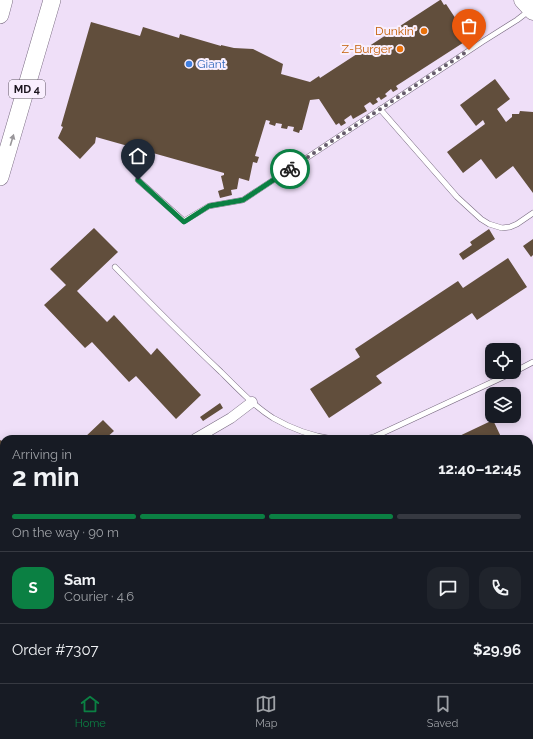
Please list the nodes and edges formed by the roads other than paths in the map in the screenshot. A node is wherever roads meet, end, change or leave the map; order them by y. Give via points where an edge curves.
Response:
1 (4, 0) edge
2 (52, 0) edge
3 (529, 7) edge
4 (0, 15) edge
5 (380, 109) junction
6 (0, 177) edge
7 (138, 180) dead end
8 (533, 214) edge
9 (115, 267) dead end
10 (533, 362) edge
11 (521, 368) edge
12 (499, 379) edge
13 (252, 402) junction
14 (202, 435) edge
15 (314, 435) edge
16 (378, 435) edge

1 - 4 highway
6 -> 2 highway, MD 4
3 - 5 lane via 517,20
5 - 7 lane via 243,200 209,206 184,222
5 - 8 lane via 457,197 481,219 502,228 517,224
9 - 13 lane
10 - 11 lane
12 - 16 lane
13 - 14 street
13 - 15 lane via 290,427

